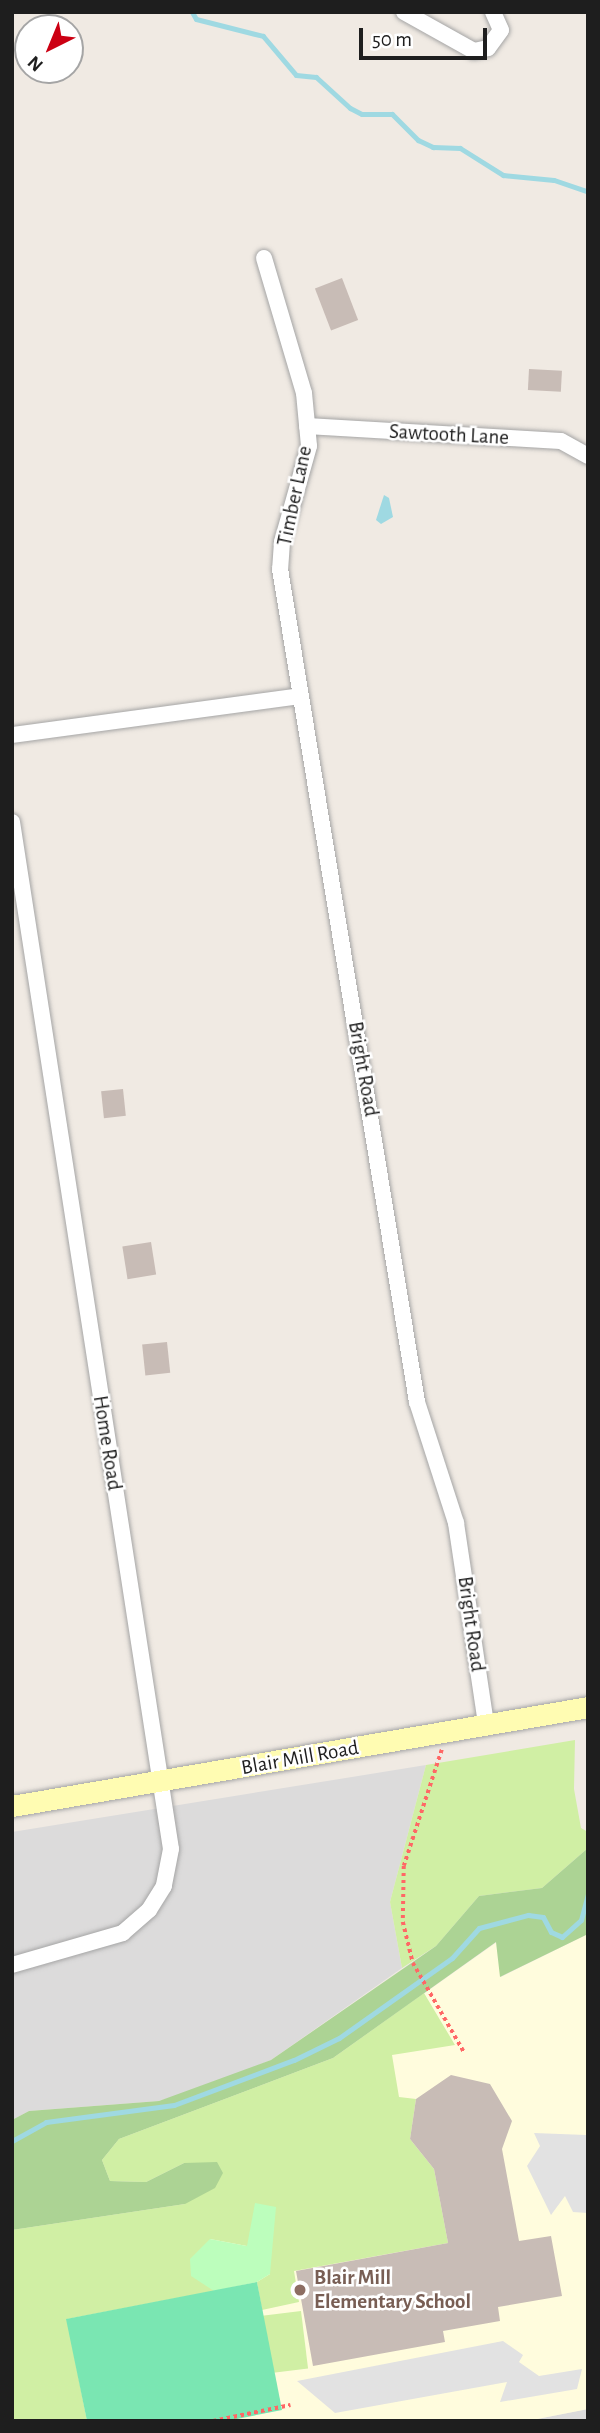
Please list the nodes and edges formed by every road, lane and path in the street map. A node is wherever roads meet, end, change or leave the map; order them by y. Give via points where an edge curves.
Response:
1 (404, 12) edge
2 (493, 12) edge
3 (264, 258) dead end
4 (307, 426) junction
5 (588, 456) edge
6 (299, 696) junction
7 (12, 735) edge
8 (12, 822) edge
9 (588, 1707) edge
10 (486, 1724) junction
11 (448, 1731) junction
12 (162, 1782) junction
13 (12, 1806) edge
14 (12, 1965) edge
15 (464, 2052) dead end
16 (290, 2405) dead end
17 (213, 2421) edge

1 - 2 street via 474,51 488,48 501,30
3 - 4 street, Timber Lane via 304,393
4 - 5 street, Sawtooth Lane via 561,441
4 - 6 street, Timber Lane via 309,446 282,542 280,569
6 - 7 street
6 - 10 street, Bright Road via 417,1402 456,1523
8 - 12 street, Home Road
9 - 10 main road, Blair Mill Road
10 - 11 main road, Blair Mill Road
11 - 12 main road, Blair Mill Road
11 - 15 path via 417,1820 401,1887 403,1922 414,1963
12 - 13 main road, Blair Mill Road
12 - 14 street, Home Road via 171,1849 164,1886 149,1910 123,1933
16 - 17 path

